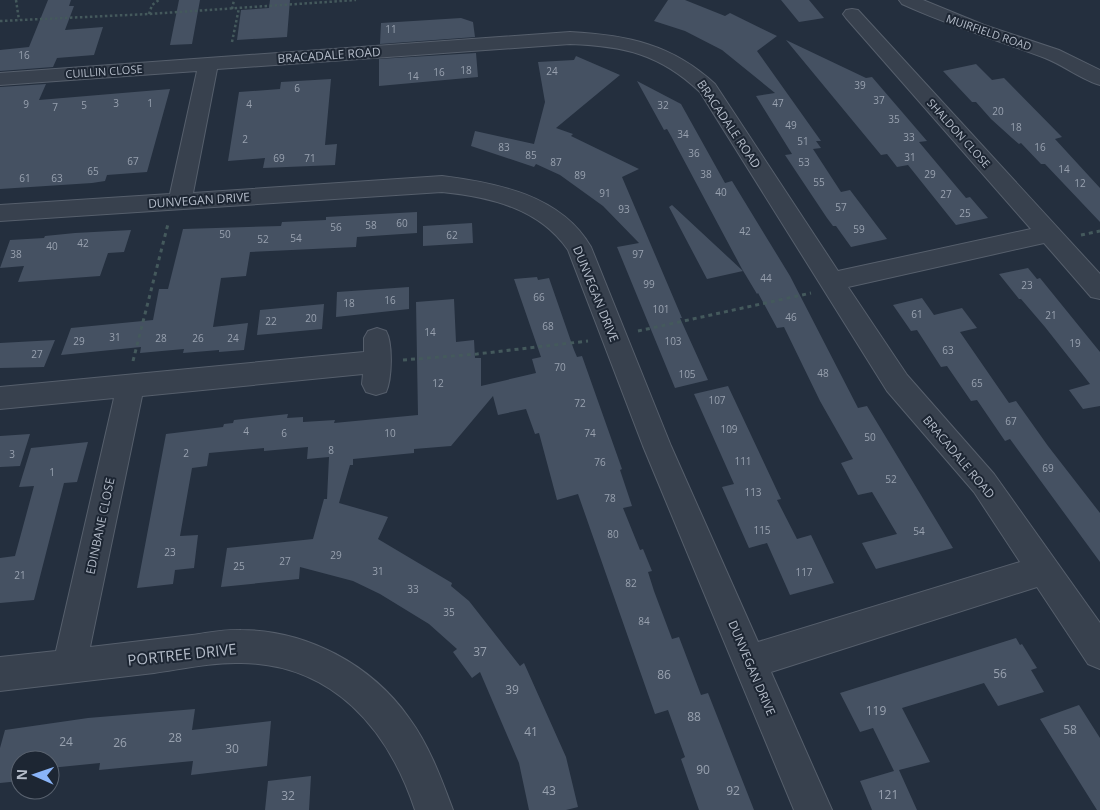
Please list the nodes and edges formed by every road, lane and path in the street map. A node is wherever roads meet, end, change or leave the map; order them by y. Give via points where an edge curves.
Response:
1 (16, 0) edge
2 (159, 0) edge
3 (234, 0) edge
4 (356, 0) edge
5 (314, 2) edge
6 (919, 2) edge
7 (232, 8) junction
8 (238, 8) junction
9 (149, 14) junction
10 (852, 14) dead end
11 (19, 20) junction
12 (0, 21) edge
13 (1043, 50) junction
14 (1100, 57) edge
15 (218, 63) junction
16 (0, 79) edge
17 (1100, 79) edge
18 (180, 201) junction
19 (0, 213) edge
20 (1049, 233) junction
21 (832, 281) junction
22 (1100, 290) edge
23 (614, 336) junction
24 (376, 362) joint
25 (130, 386) junction
26 (0, 398) edge
27 (1044, 570) junction
28 (1100, 652) edge
29 (749, 662) junction
30 (69, 666) junction
31 (0, 674) edge
32 (434, 810) edge
33 (813, 810) edge

1 - 11 path
2 - 9 path
3 - 7 path
4 - 5 path
5 - 8 path
6 - 13 street, MUIRFIELD ROAD via 982,30
7 - 8 path
7 - 9 path
8 - 15 path
9 - 11 path
10 - 20 street, SHALDON CLOSE via 879,32
11 - 12 path
13 - 14 street, MUIRFIELD ROAD
13 - 17 street, MUIRFIELD ROAD
15 - 16 street, CUILLIN CLOSE
15 - 18 street
15 - 21 street, BRACADALE ROAD via 570,38 610,40 647,48 681,64 708,88
18 - 19 street, DUNVEGAN DRIVE
18 - 23 street, DUNVEGAN DRIVE via 442,184 509,196 560,224 579,247
18 - 25 path via 172,210 129,374
20 - 21 street
20 - 22 street, SHALDON CLOSE
21 - 23 path via 822,291
21 - 27 street, BRACADALE ROAD via 897,383 984,483
23 - 24 path via 477,354
23 - 29 street, DUNVEGAN DRIVE
24 - 25 street
25 - 26 street
25 - 30 street, EDINBANE CLOSE
27 - 28 street, BRACADALE ROAD
27 - 29 street
29 - 33 street, DUNVEGAN DRIVE
30 - 31 street, PORTREE DRIVE
30 - 32 street, PORTREE DRIVE via 239,646 279,650 312,660 346,678 372,700 396,729 415,759

